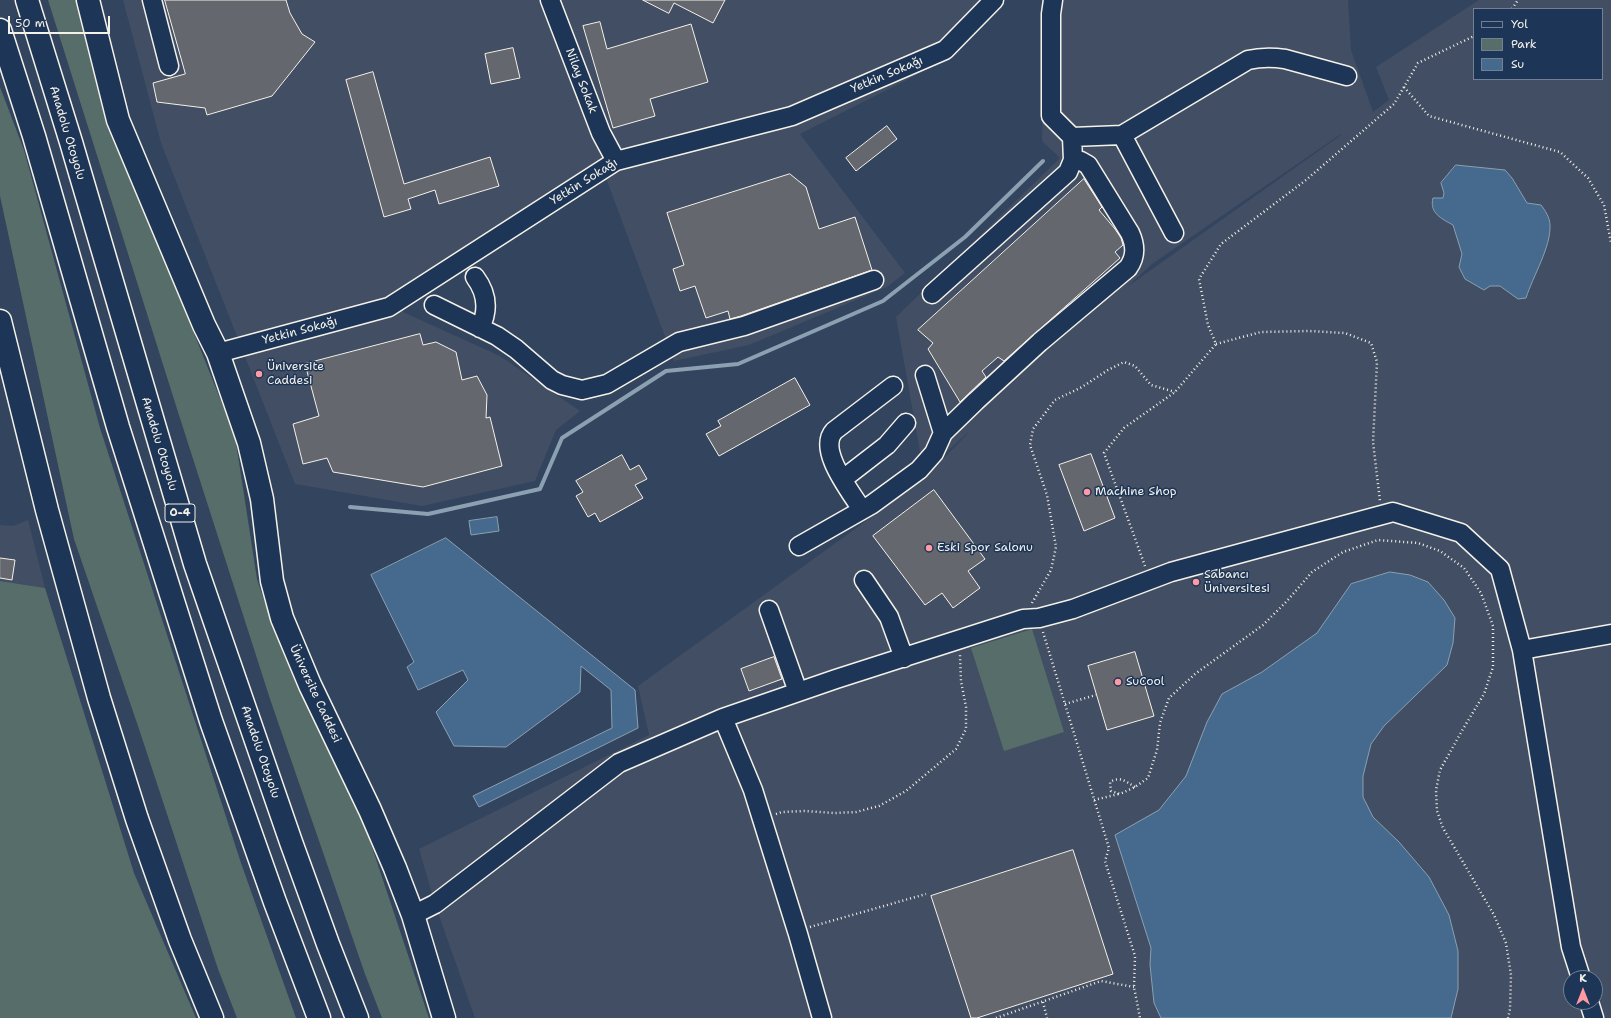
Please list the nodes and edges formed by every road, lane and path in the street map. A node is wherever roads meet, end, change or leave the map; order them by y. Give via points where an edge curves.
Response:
1 (27, 0) edge
2 (88, 0) edge
3 (152, 0) edge
4 (550, 0) edge
5 (994, 0) edge
6 (1053, 0) edge
7 (0, 30) edge
8 (1473, 36) edge
9 (169, 66) dead end
10 (1347, 76) dead end
11 (1404, 87) junction
12 (1122, 135) junction
13 (1072, 137) junction
14 (1073, 160) junction
15 (616, 161) junction
16 (1174, 233) dead end
17 (1611, 243) edge
18 (475, 277) dead end
19 (874, 280) dead end
20 (932, 294) dead end
21 (434, 305) dead end
22 (0, 321) edge
23 (480, 328) junction
24 (1216, 344) junction
25 (218, 353) junction
26 (925, 375) dead end
27 (893, 386) dead end
28 (1175, 392) junction
29 (906, 423) dead end
30 (944, 433) junction
31 (843, 479) junction
32 (862, 510) junction
33 (1383, 514) junction
34 (799, 546) dead end
35 (864, 580) dead end
36 (1150, 580) junction
37 (770, 610) dead end
38 (1031, 619) junction
39 (1611, 634) edge
40 (959, 640) junction
41 (1522, 650) junction
42 (904, 658) junction
43 (798, 692) junction
44 (1096, 695) dead end
45 (1065, 704) junction
46 (723, 718) junction
47 (1135, 787) junction
48 (1120, 794) junction
49 (1094, 800) junction
50 (762, 819) junction
51 (926, 894) dead end
52 (413, 915) junction
53 (796, 930) junction
54 (1578, 970) edge
55 (1134, 987) junction
56 (1043, 1002) junction
57 (212, 1018) edge
58 (319, 1018) edge
59 (357, 1018) edge
60 (444, 1018) edge
61 (822, 1018) edge
62 (996, 1018) edge
63 (1048, 1018) edge
64 (1140, 1018) edge
65 (1508, 1018) edge

1 - 59 main road, Anadolu Otoyolu / O-4 via 195,564 294,850
2 - 25 main road, Üniversite Caddesi via 118,120
3 - 9 street
4 - 15 street, Nilay Sokak via 601,133
5 - 15 street, Yetkin Sokağı via 945,50 792,116
6 - 13 street via 1051,116
7 - 58 main road, O-4 via 34,136 120,435 211,721
8 - 11 path via 1418,63
10 - 12 street via 1285,59 1264,57 1248,60
11 - 17 path via 1429,116 1560,152 1588,178 1604,205
11 - 24 path via 1394,104 1306,180 1221,244 1199,279 1208,325
12 - 13 street
12 - 16 street
13 - 14 street
14 - 20 street via 1068,172
14 - 30 street via 1088,165 1130,233 1135,245 1134,258 1128,268 1014,365
15 - 25 street, Yetkin Sokağı via 389,307
18 - 23 street via 481,284 486,302
19 - 23 street via 758,321 679,342 607,384 582,390 552,380 497,336
21 - 23 street
22 - 57 main road via 47,510 99,698 137,819 180,940
24 - 28 path
24 - 33 path via 1261,332 1309,331 1345,333 1371,343 1377,362 1373,442
25 - 52 main road, Üniversite Caddesi via 250,443 262,499 272,582 282,618 310,685 370,810
26 - 30 street
27 - 31 street via 831,434 828,442 831,456
28 - 36 path via 1124,428 1104,453
28 - 38 path via 1151,385 1135,366 1124,362 1055,400 1033,429 1030,444 1047,495 1056,547 1051,570
29 - 31 street via 888,445
30 - 32 street via 934,453 919,470
31 - 32 street
32 - 34 street
33 - 36 street
33 - 41 street via 1393,512 1461,533 1500,569
35 - 42 street via 889,617
36 - 38 street via 1073,609
37 - 43 street
38 - 40 street
38 - 45 path
39 - 41 street
40 - 42 street
40 - 50 path via 966,729 956,749 906,791 879,806 834,813 782,812
41 - 54 street via 1571,946
42 - 43 street
43 - 46 street
44 - 45 path
45 - 49 path
46 - 50 street via 753,790
46 - 52 street via 619,763 435,904
47 - 48 path
47 - 48 path via 1122,780 1110,782 1111,791
47 - 65 path via 1148,778 1157,750 1160,723 1169,698 1195,674 1263,625 1312,572 1343,552 1378,540 1418,543 1440,551 1464,568 1481,594 1493,626 1493,667 1484,694 1440,770 1436,790 1437,811 1443,828 1494,915 1506,943 1511,975
48 - 49 path
49 - 55 path via 1108,848 1105,861 1135,956
50 - 53 street
51 - 53 path
52 - 60 main road, Üniversite Caddesi
53 - 61 street
55 - 56 path via 1101,981
55 - 64 path
56 - 62 path
56 - 63 path

